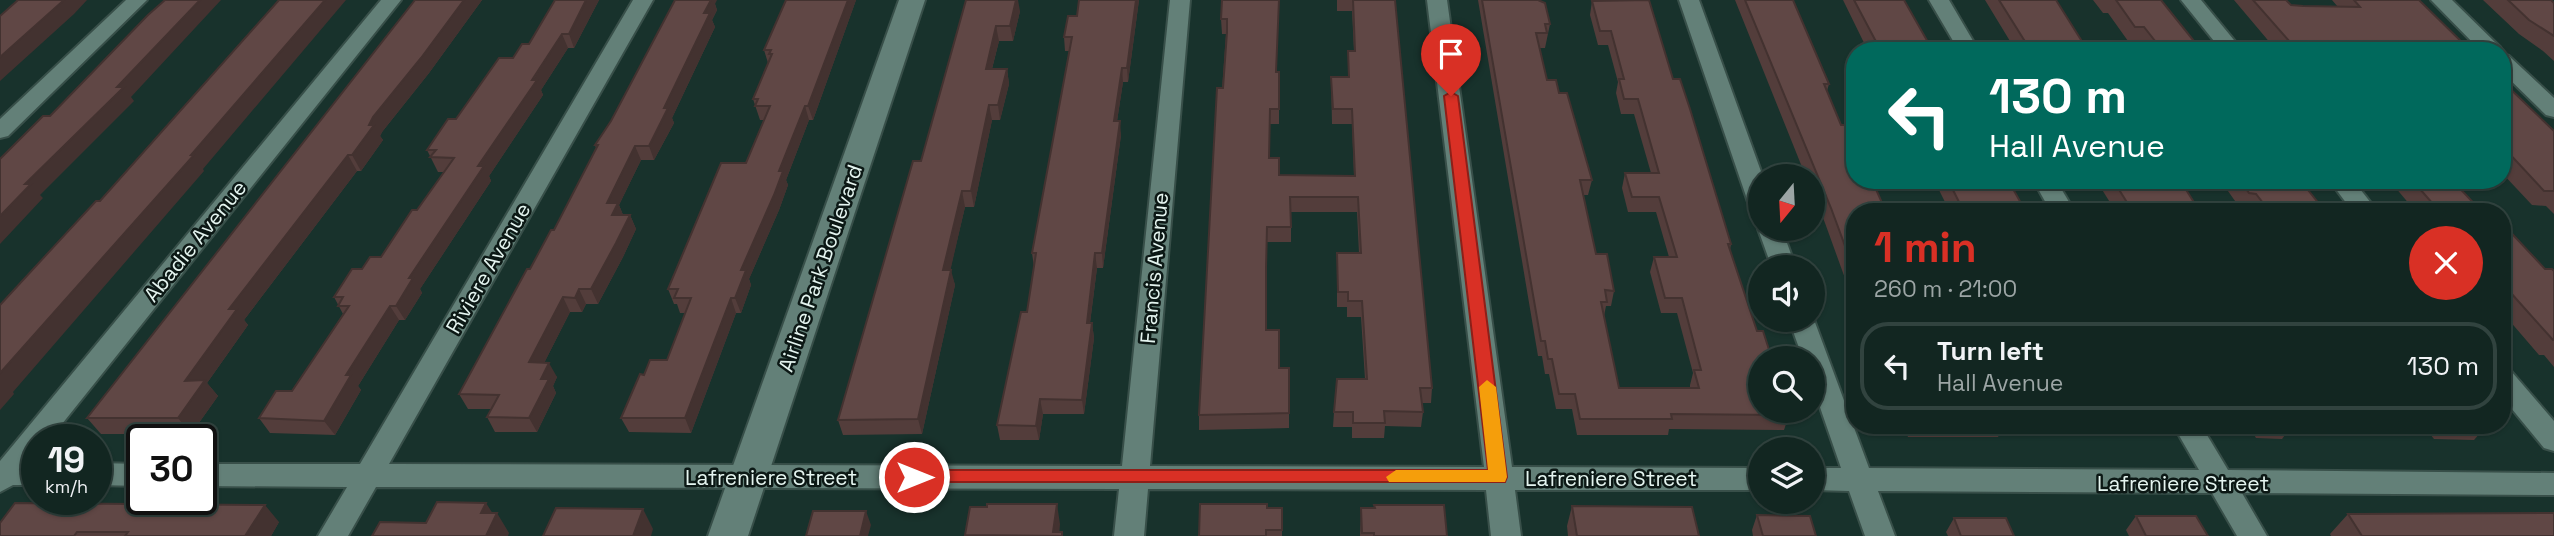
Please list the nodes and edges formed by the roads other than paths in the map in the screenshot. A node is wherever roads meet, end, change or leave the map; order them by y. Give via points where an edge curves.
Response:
1 (137, 0) edge
2 (391, 0) edge
3 (643, 0) edge
4 (912, 0) edge
5 (1180, 0) edge
6 (1437, 0) edge
7 (1689, 0) edge
8 (1940, 0) edge
9 (2191, 0) edge
10 (2441, 0) edge
11 (1964, 42) edge
12 (2226, 42) edge
13 (2484, 42) edge
14 (2511, 69) edge
15 (2554, 110) edge
16 (0, 131) edge
17 (1748, 168) edge
18 (2347, 189) edge
19 (2359, 203) edge
20 (1806, 332) edge
21 (2511, 389) edge
22 (2192, 434) edge
23 (2554, 440) edge
24 (21, 475) edge
25 (217, 475) edge
26 (2, 476) edge
27 (367, 476) junction
28 (1134, 476) junction
29 (1498, 477) junction
30 (748, 478) junction
31 (1748, 479) edge
32 (1825, 479) edge
33 (1859, 480) junction
34 (2220, 483) junction
35 (2554, 484) edge
36 (333, 536) edge
37 (728, 536) edge
38 (1129, 536) edge
39 (1506, 536) edge
40 (1880, 536) edge
41 (2252, 536) edge

1 - 16 street
2 - 26 street, Abadie Avenue
3 - 27 street, Riviere Avenue
4 - 30 street, Airline Park Boulevard
5 - 28 street, Francis Avenue
6 - 29 street
7 - 17 street
8 - 11 street
9 - 12 street
10 - 13 street
14 - 15 street
18 - 19 street
20 - 33 street
21 - 23 street
22 - 34 street
24 - 26 street
25 - 27 street, Lafreniere Street
27 - 30 street, Lafreniere Street
27 - 36 street, Riviere Avenue
28 - 29 street, Lafreniere Street
28 - 30 street, Lafreniere Street
28 - 38 street, Francis Avenue
29 - 31 street, Lafreniere Street
29 - 39 street
30 - 37 street, Airline Park Boulevard
32 - 33 street, Lafreniere Street
33 - 34 street, Lafreniere Street
33 - 40 street
34 - 35 street, Lafreniere Street
34 - 41 street

